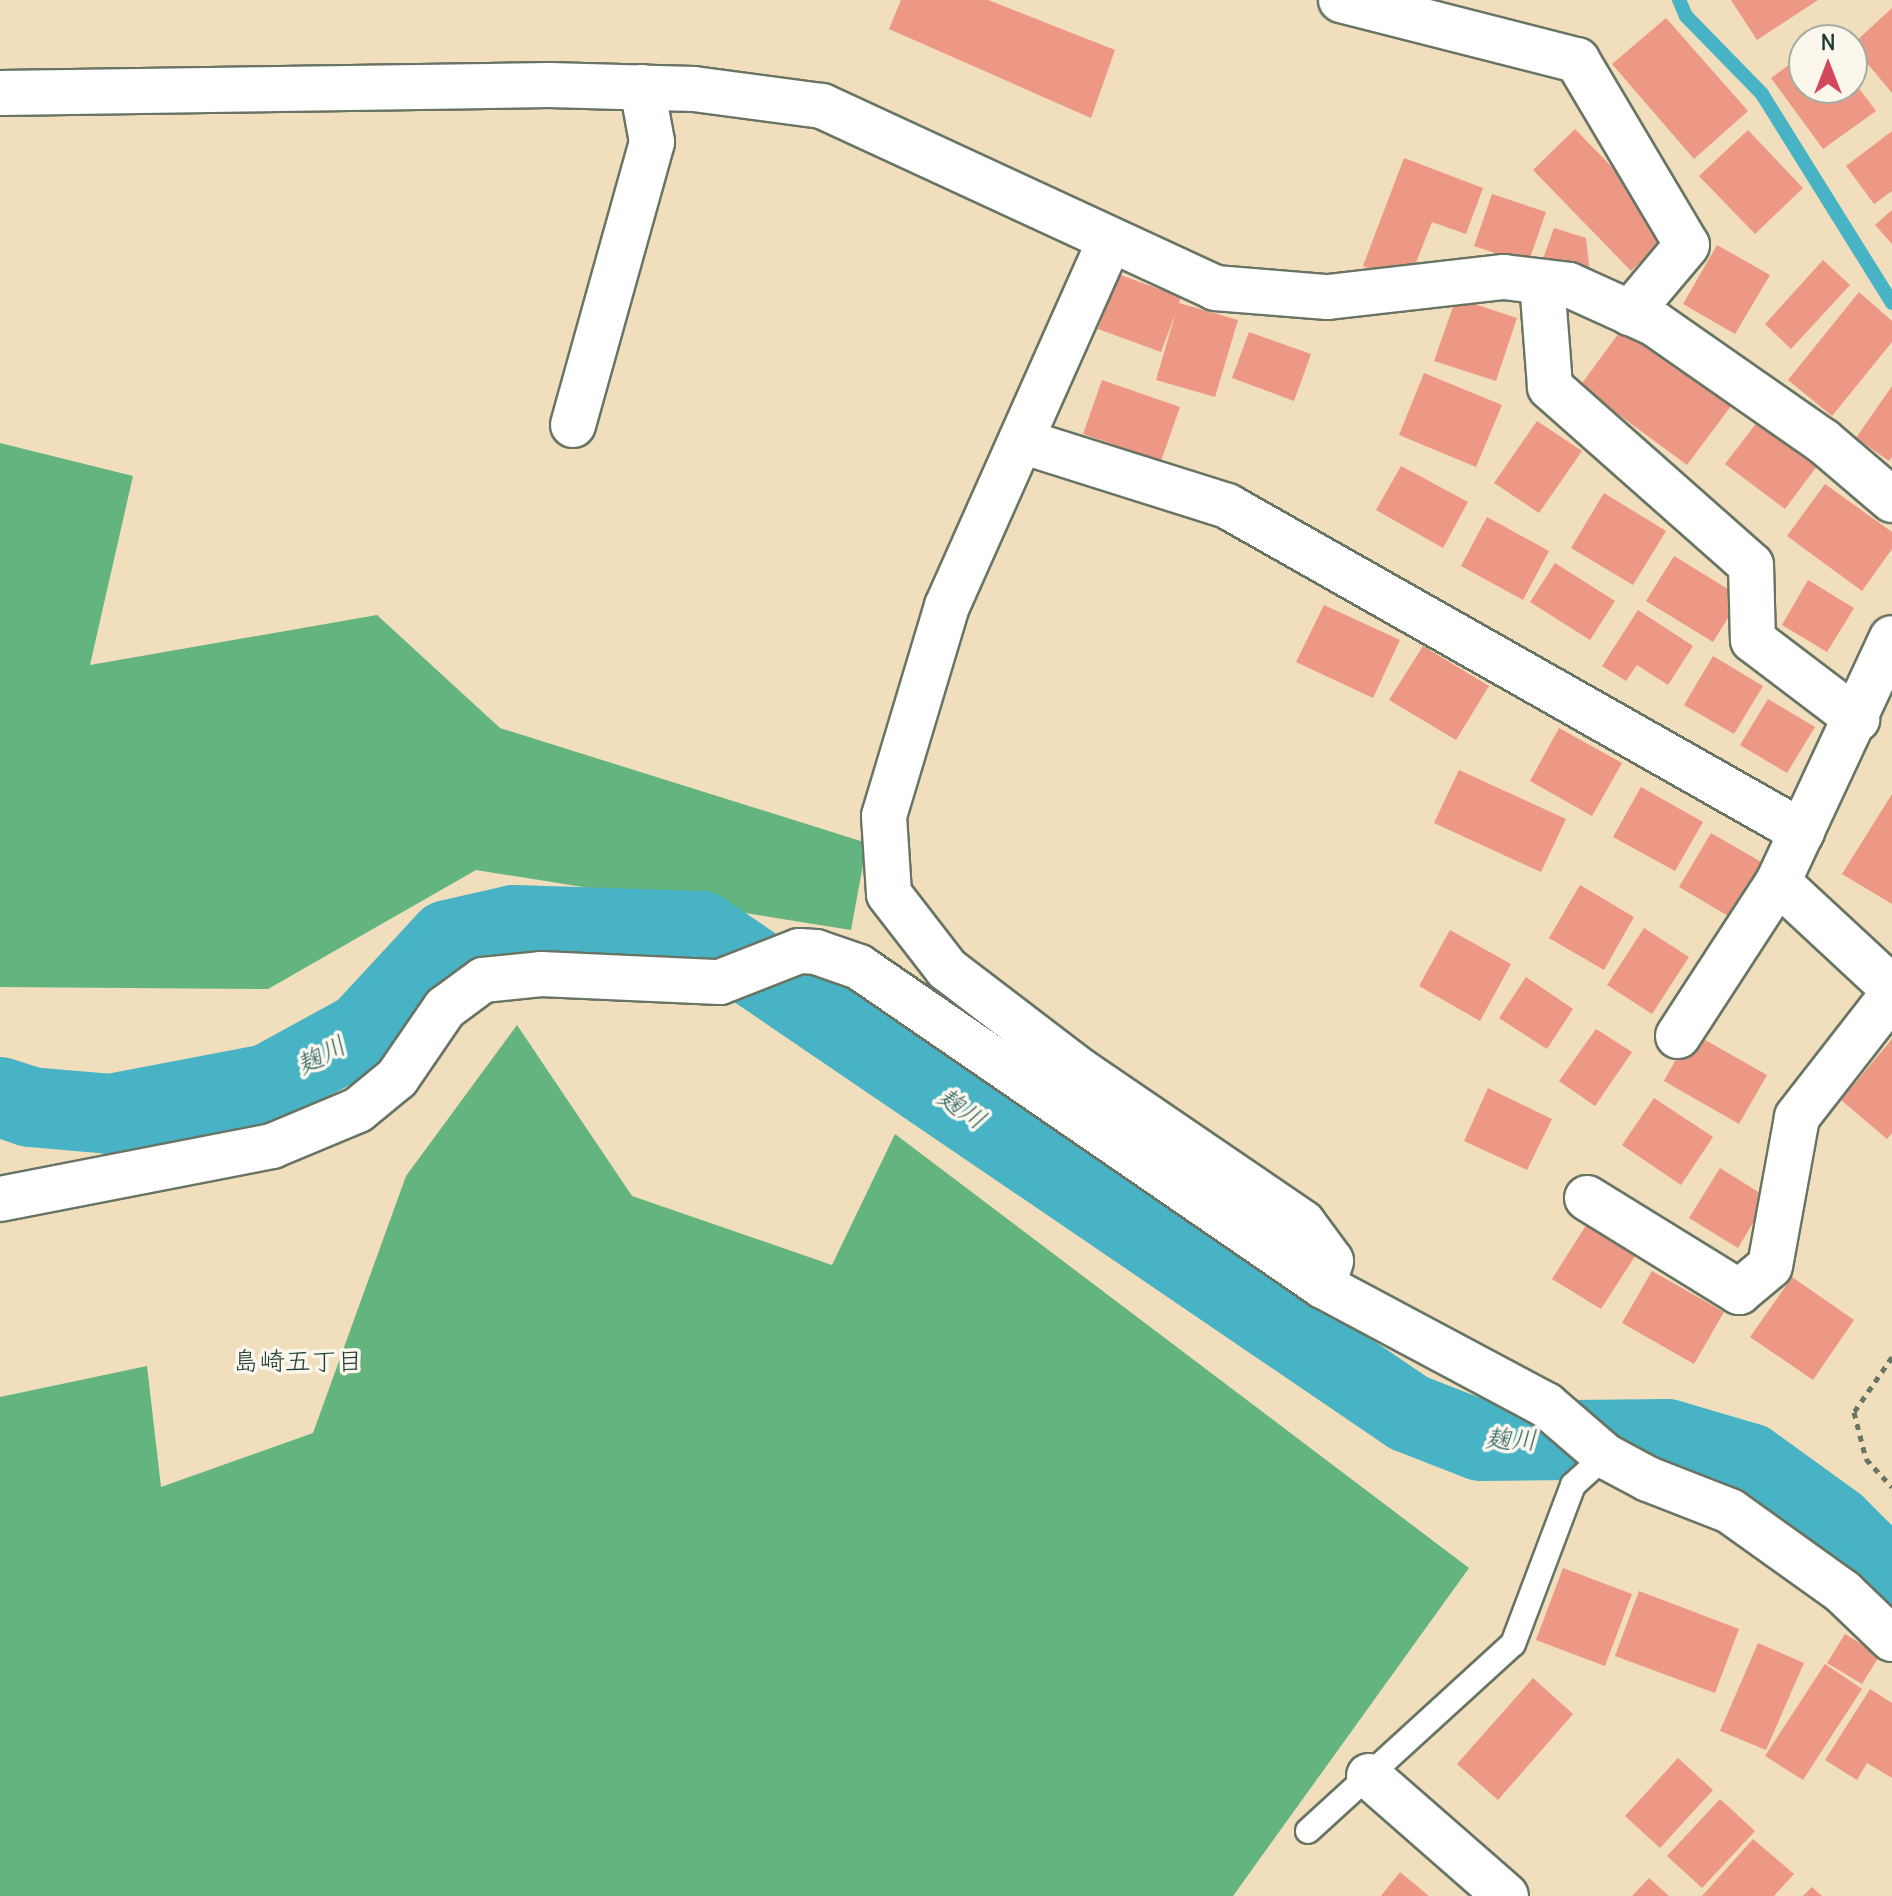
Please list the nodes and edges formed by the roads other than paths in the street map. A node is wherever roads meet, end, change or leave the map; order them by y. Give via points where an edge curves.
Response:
1 (1341, 0) edge
2 (642, 87) junction
3 (0, 93) edge
4 (1110, 240) junction
5 (1542, 282) junction
6 (1630, 313) junction
7 (573, 425) dead end
8 (1021, 441) junction
9 (1892, 500) edge
10 (1892, 638) edge
11 (1857, 719) junction
12 (1802, 832) junction
13 (1778, 882) junction
14 (1892, 988) edge
15 (1892, 995) edge
16 (1678, 1036) dead end
17 (1587, 1198) dead end
18 (0, 1199) edge
19 (1323, 1286) junction
20 (1605, 1456) junction
21 (1892, 1639) edge
22 (1369, 1776) junction
23 (1308, 1831) dead end
24 (1506, 1896) edge

1 - 6 street via 1577,60 1687,245
2 - 3 street
2 - 4 street via 822,106
2 - 7 street via 652,142
4 - 5 street via 1215,288 1328,297 1504,277
4 - 8 street
5 - 6 street via 1569,285
5 - 11 street via 1550,387 1751,565 1753,640
6 - 9 street via 1655,324 1823,441
8 - 12 street via 1227,506
8 - 19 street via 947,606 884,816 889,894 947,969 1079,1070 1303,1223 1331,1261
10 - 11 street
11 - 12 street
12 - 13 street
13 - 14 street
13 - 16 street
15 - 17 street via 1797,1117 1770,1266 1739,1292
18 - 19 street via 272,1146 358,1110 397,1078 445,1008 483,980 541,974 720,982 799,951 859,967
19 - 20 street via 1546,1405
20 - 21 street via 1730,1511 1843,1592
20 - 22 lane via 1573,1485 1513,1644
22 - 23 lane
22 - 24 street

